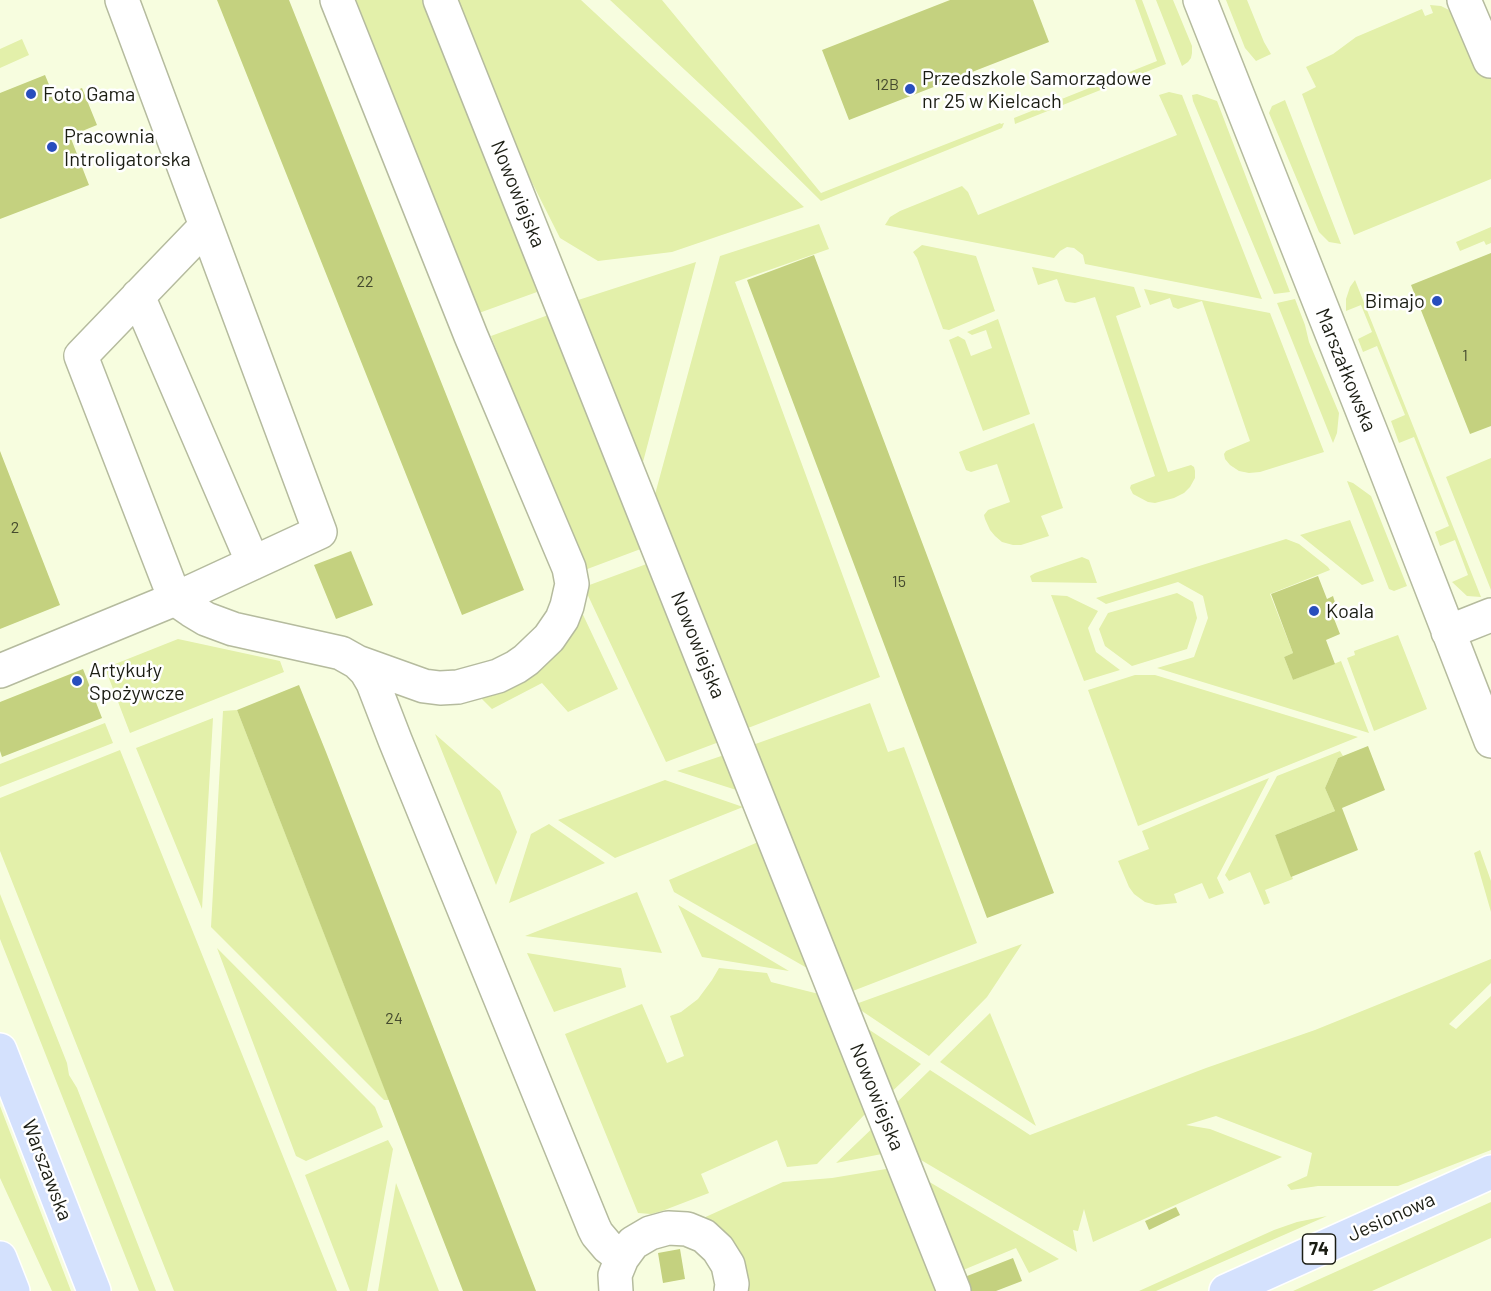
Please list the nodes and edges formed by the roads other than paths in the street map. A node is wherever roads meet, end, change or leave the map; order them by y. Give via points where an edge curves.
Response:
1 (122, 0) edge
2 (337, 0) edge
3 (440, 0) edge
4 (1200, 0) edge
5 (1464, 0) edge
6 (1490, 61) edge
7 (206, 226) junction
8 (138, 296) junction
9 (253, 563) junction
10 (175, 599) junction
11 (1491, 615) edge
12 (1448, 632) junction
13 (357, 662) junction
14 (0, 671) edge
15 (1491, 741) edge
16 (0, 1050) edge
17 (1491, 1172) edge
18 (0, 1258) edge
19 (622, 1258) junction
20 (13, 1291) edge
21 (94, 1291) edge
22 (615, 1291) edge
23 (731, 1291) edge
24 (954, 1291) edge
25 (1226, 1291) edge

1 - 7 street
2 - 13 street via 569,568 572,584 567,606 549,638 526,660 498,676 440,688
3 - 24 street, Nowowiejska
4 - 12 street, Marszałkowska
5 - 6 street
7 - 8 street
7 - 9 street via 320,532
8 - 9 street
8 - 10 street via 81,356
9 - 10 street
10 - 13 street via 206,619 233,630 341,653
10 - 14 street
11 - 12 street
12 - 15 street, Marszałkowska
13 - 19 street via 373,683 594,1228
16 - 21 main road, Warszawska
17 - 25 main road, Jesionowa / 74
18 - 20 main road
19 - 22 street via 615,1275
19 - 23 street via 633,1243 650,1233 668,1228 687,1229 705,1236 718,1249 728,1265

